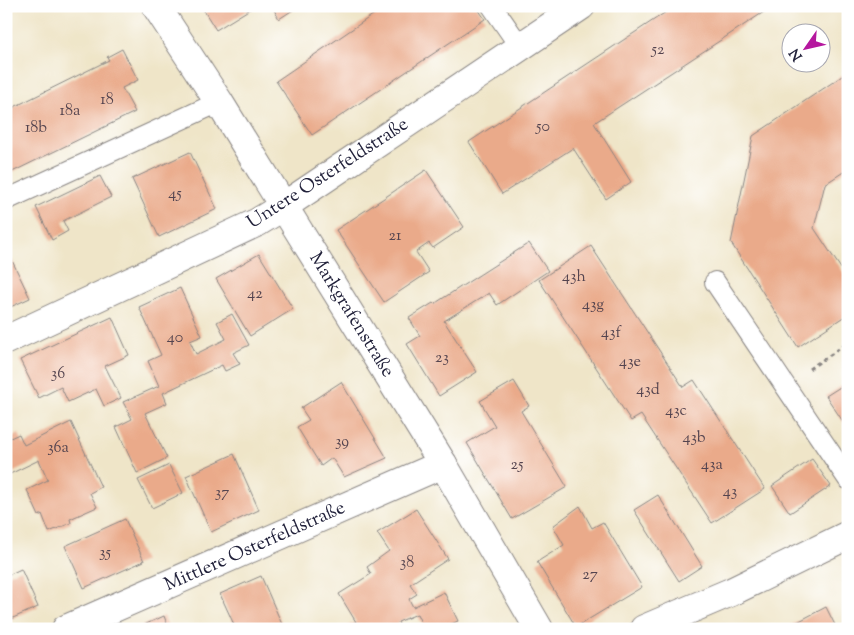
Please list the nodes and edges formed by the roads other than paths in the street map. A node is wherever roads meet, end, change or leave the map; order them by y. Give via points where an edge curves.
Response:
1 (156, 6) edge
2 (492, 6) edge
3 (581, 6) edge
4 (520, 48) junction
5 (219, 102) junction
6 (6, 200) edge
7 (284, 206) junction
8 (715, 282) dead end
9 (6, 340) edge
10 (443, 464) junction
11 (848, 479) edge
12 (848, 535) edge
13 (66, 629) edge
14 (539, 629) edge
15 (644, 629) edge

1 - 5 street, Markgrafenstraße
2 - 4 lane
3 - 4 street, Untere Osterfeldstraße
4 - 7 street, Untere Osterfeldstraße
5 - 6 lane
5 - 7 street, Markgrafenstraße
7 - 9 street, Untere Osterfeldstraße via 258,222
7 - 10 street, Markgrafenstraße
8 - 11 lane
10 - 13 street, Mittlere Osterfeldstraße
10 - 14 street, Markgrafenstraße
12 - 15 street via 731,592

